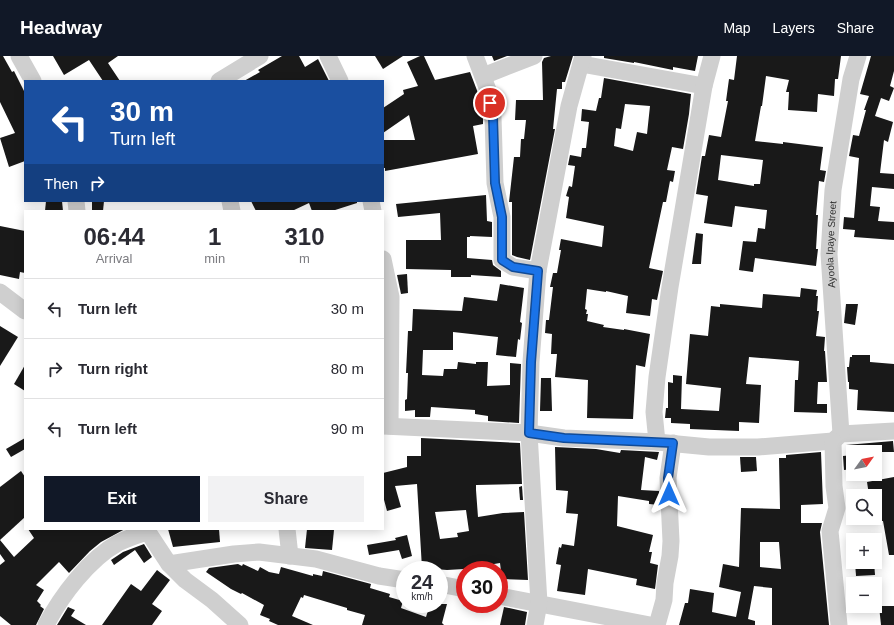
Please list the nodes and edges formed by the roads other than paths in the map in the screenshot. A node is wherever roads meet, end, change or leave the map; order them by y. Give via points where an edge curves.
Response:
1 (18, 56) edge
2 (260, 56) edge
3 (328, 56) edge
4 (475, 56) edge
5 (534, 56) edge
6 (712, 56) edge
7 (858, 56) edge
8 (582, 60) edge
9 (483, 76) junction
10 (32, 80) edge
11 (221, 80) edge
12 (340, 80) edge
13 (704, 86) junction
14 (384, 264) edge
15 (538, 271) junction
16 (0, 292) edge
17 (24, 310) edge
18 (387, 426) edge
19 (894, 431) edge
20 (529, 433) junction
21 (837, 437) junction
22 (665, 443) junction
23 (146, 530) edge
24 (287, 530) edge
25 (290, 556) junction
26 (169, 564) junction
27 (396, 579) edge
28 (508, 598) edge
29 (540, 603) junction
30 (46, 625) edge
31 (240, 625) edge
32 (535, 625) edge
33 (650, 625) edge
34 (657, 625) edge
35 (839, 625) edge

1 - 10 street
2 - 11 street
3 - 12 street
4 - 9 street
5 - 9 street
6 - 13 street
7 - 21 street, Ayoola Ipaye Street via 851,79 833,190 829,254
8 - 13 street
8 - 15 street via 569,106
9 - 15 street via 493,117 495,183 502,217 502,260 513,267
13 - 22 street via 657,377 654,412
14 - 18 street via 391,297
15 - 20 street
16 - 17 street
18 - 20 street
19 - 21 street
20 - 22 street via 564,438
20 - 29 street
21 - 22 street via 758,447
21 - 35 street, Ayoola Ipaye Street via 834,486 837,508 830,531
22 - 34 street via 671,541 664,600
23 - 26 street
23 - 30 street via 118,544 87,567 55,608
24 - 25 street
25 - 26 street via 259,552
25 - 27 street via 316,559
26 - 31 street
28 - 29 street
29 - 32 street
29 - 33 street

